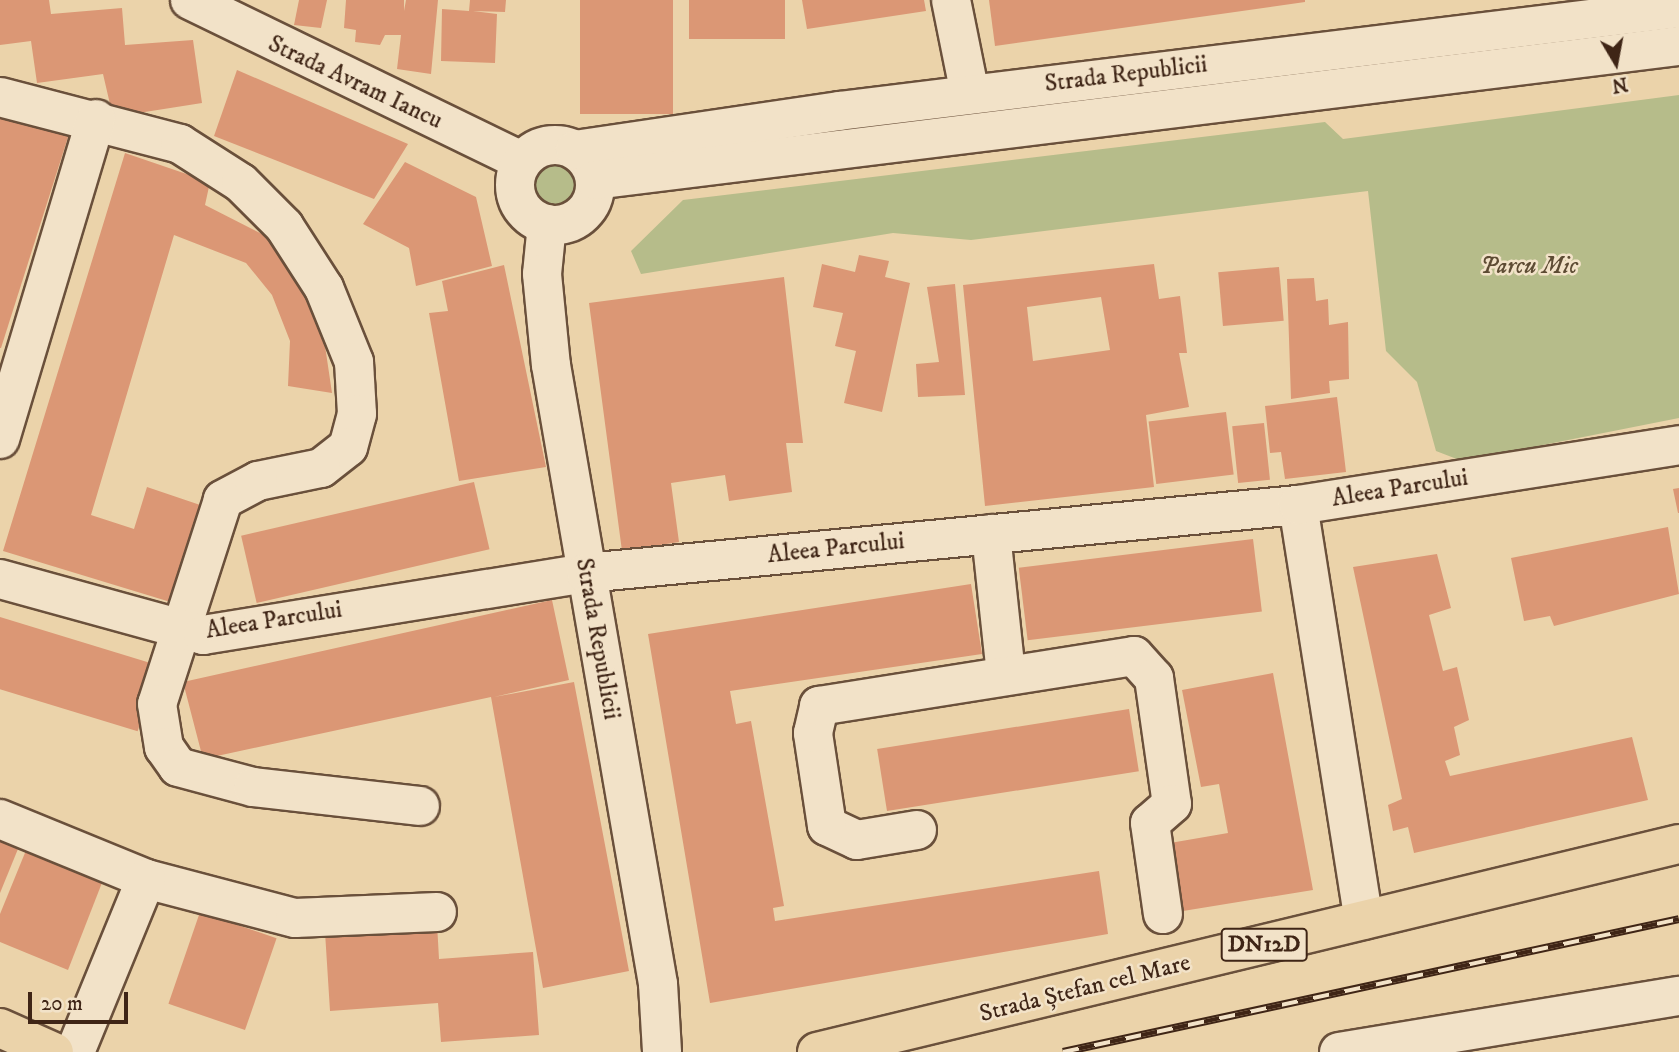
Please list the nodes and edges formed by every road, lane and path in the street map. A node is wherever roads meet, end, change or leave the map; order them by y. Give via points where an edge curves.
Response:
1 (190, 0) edge
2 (951, 0) edge
3 (1679, 8) edge
4 (1679, 46) edge
5 (970, 94) junction
6 (0, 97) edge
7 (96, 119) junction
8 (522, 161) junction
9 (585, 165) junction
10 (547, 224) junction
11 (0, 439) edge
12 (1679, 445) edge
13 (1298, 505) junction
14 (991, 534) junction
15 (586, 573) junction
16 (0, 579) edge
17 (184, 631) junction
18 (1006, 674) junction
19 (420, 806) dead end
20 (0, 819) edge
21 (918, 830) dead end
22 (1679, 844) edge
23 (146, 879) junction
24 (437, 912) dead end
25 (1163, 914) dead end
26 (1364, 920) junction
27 (1679, 996) edge
28 (0, 1028) edge
29 (54, 1052) edge
30 (75, 1052) edge
31 (662, 1052) edge
32 (817, 1052) edge
33 (1339, 1052) edge

1 - 8 street, Strada Avram Iancu
2 - 5 street
3 - 5 street, Strada Republicii
4 - 9 street, Strada Republicii
5 - 9 street, Strada Republicii
6 - 7 street
7 - 11 street
7 - 17 street via 180,144 241,183 284,226 324,288 354,362 357,414 348,447 321,468 258,481 223,500
8 - 9 street via 553,145
8 - 10 street via 517,200
9 - 10 street via 584,212
10 - 15 street, Strada Republicii via 544,304
12 - 13 street, Aleea Parcului
13 - 14 street, Aleea Parcului
13 - 26 street
14 - 15 street, Aleea Parcului
14 - 18 street
15 - 17 street, Aleea Parcului via 203,635
15 - 31 street, Strada Republicii via 658,984
16 - 17 street, Aleea Parcului
17 - 19 street via 157,704 164,747 178,767 253,787
18 - 21 street via 819,706 813,733 827,826 858,840
18 - 25 street via 1120,656 1134,656 1151,667 1172,804 1150,823
20 - 23 street
22 - 26 main road, Strada Ștefan cel Mare / DN12D
23 - 24 street via 295,918
23 - 30 street
26 - 32 main road, Strada Ștefan cel Mare / DN12D
27 - 33 street
28 - 29 main road

